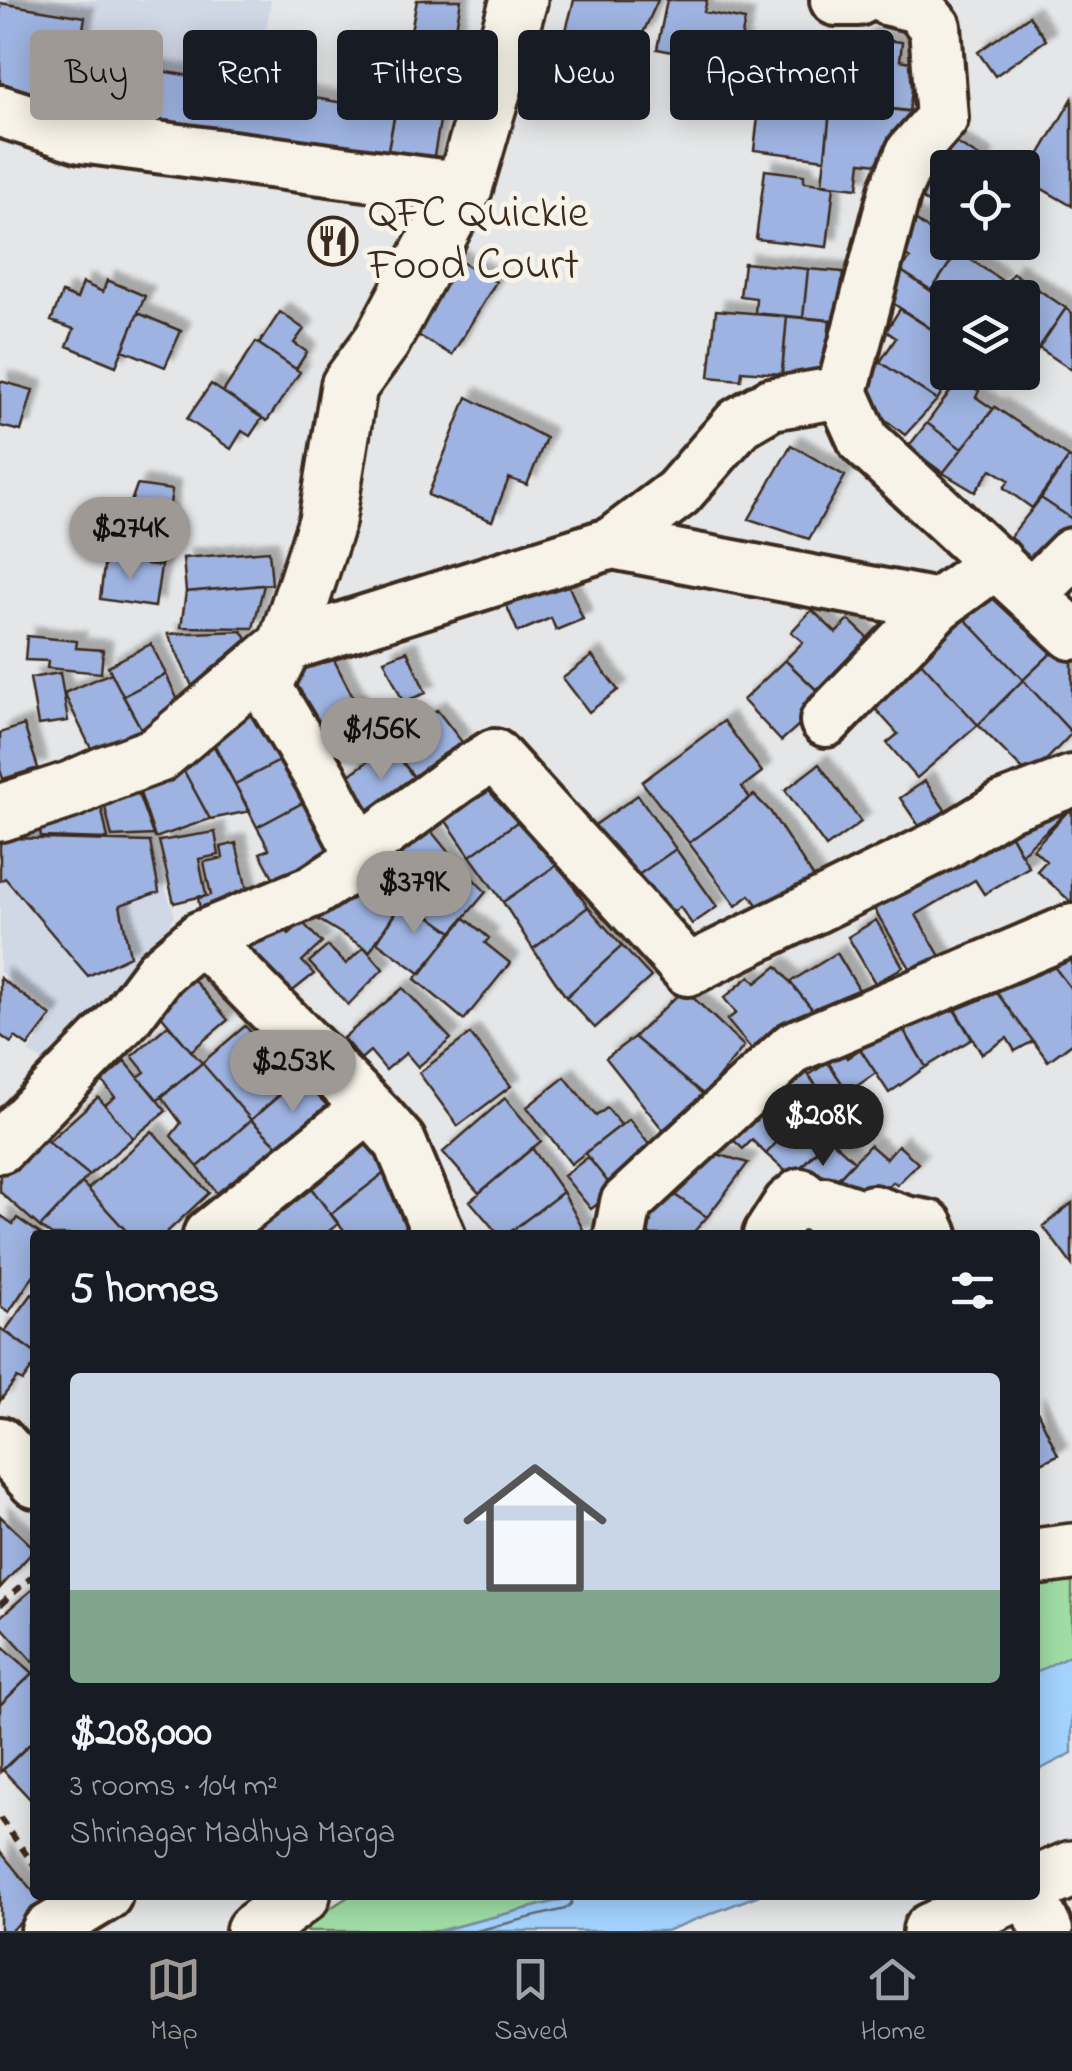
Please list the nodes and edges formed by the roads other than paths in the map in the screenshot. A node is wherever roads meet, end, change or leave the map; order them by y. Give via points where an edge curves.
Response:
1 (519, 0) edge
2 (836, 0) edge
3 (858, 0) edge
4 (889, 0) edge
5 (0, 112) edge
6 (464, 188) junction
7 (842, 392) junction
8 (612, 543) junction
9 (1072, 554) edge
10 (1014, 579) junction
11 (938, 605) junction
12 (1072, 634) edge
13 (286, 646) junction
14 (826, 721) dead end
15 (1072, 782) edge
16 (0, 812) edge
17 (359, 851) junction
18 (1072, 930) edge
19 (201, 937) junction
20 (368, 1108) junction
21 (0, 1147) edge
22 (222, 1230) edge
23 (437, 1230) edge
24 (621, 1230) edge
25 (772, 1230) edge
26 (930, 1230) edge
27 (1072, 1552) edge
28 (1040, 1556) edge
29 (1072, 1869) edge
30 (1040, 1883) edge
31 (98, 1900) edge
32 (295, 1900) edge
33 (1001, 1900) edge
34 (1032, 1900) edge
35 (46, 1931) edge
36 (254, 1931) edge
37 (931, 1931) edge
38 (1047, 1931) edge

1 - 6 street
2 - 3 street
4 - 7 street via 918,7 935,28 942,118 912,152 895,191
5 - 6 street via 81,137
6 - 13 street via 382,341 350,386 327,521
7 - 8 street via 771,404 740,422 678,494
7 - 10 street via 864,441
8 - 11 street
8 - 13 street
9 - 10 street
10 - 11 street
10 - 12 street
11 - 14 street
13 - 16 street via 157,755
13 - 17 street via 266,687
15 - 17 street via 1004,807 944,844 688,970 494,756
17 - 19 street via 358,862 313,891
18 - 24 street via 794,1046 626,1202
19 - 20 street
19 - 21 street via 160,972 127,1016
20 - 22 street
20 - 23 street via 400,1142
25 - 26 street via 801,1194 813,1206 873,1211
27 - 28 street
29 - 30 street
31 - 35 street
32 - 36 street
33 - 37 street
34 - 38 street

